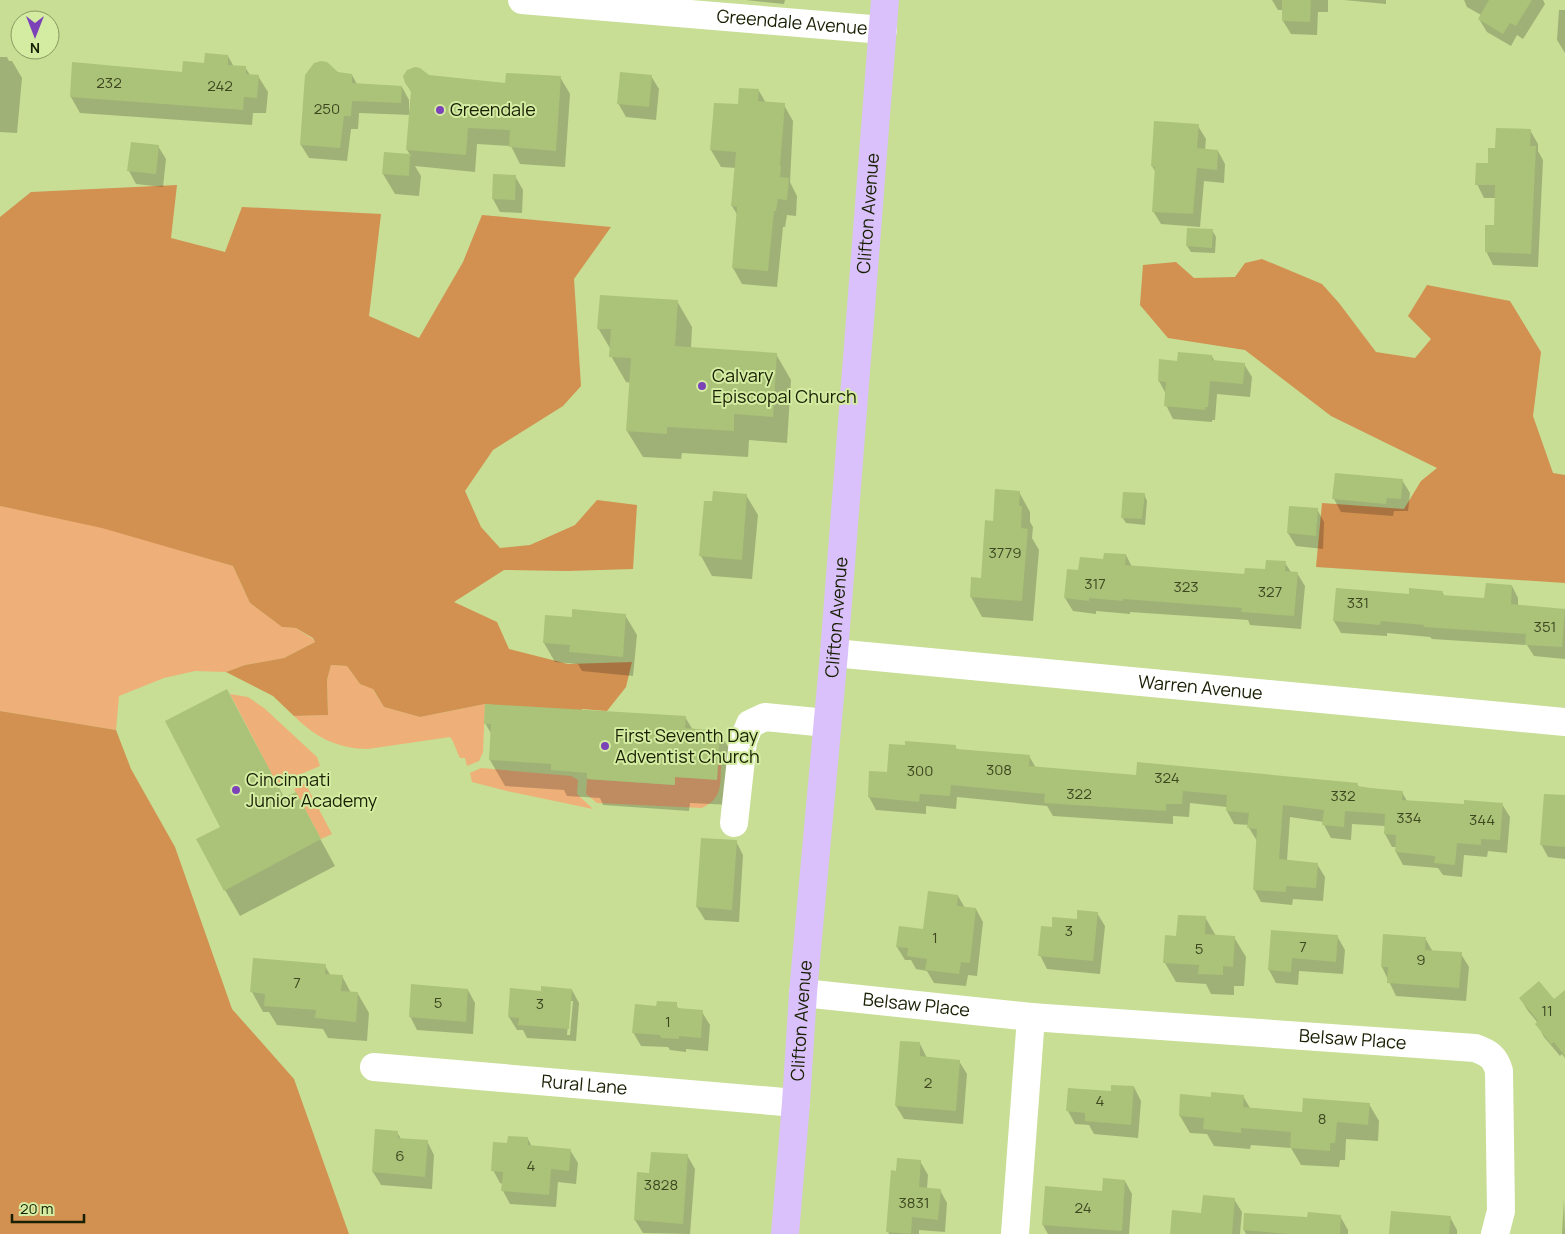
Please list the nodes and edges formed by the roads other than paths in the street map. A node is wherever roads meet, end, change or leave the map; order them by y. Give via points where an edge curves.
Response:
1 (522, 0) edge
2 (885, 0) edge
3 (598, 3) edge
4 (883, 30) junction
5 (834, 653) junction
6 (1565, 722) edge
7 (827, 723) junction
8 (734, 824) dead end
9 (803, 993) junction
10 (1030, 1017) junction
11 (374, 1067) dead end
12 (796, 1104) junction
13 (785, 1234) edge
14 (1015, 1234) edge
15 (1495, 1234) edge

1 - 3 street, Greendale Avenue
2 - 4 main road, Clifton Avenue
3 - 4 street, Greendale Avenue
4 - 5 main road, Clifton Avenue
5 - 6 street, Warren Avenue
5 - 7 main road, Clifton Avenue
7 - 8 street via 765,717 750,724 743,741
7 - 9 main road, Clifton Avenue
9 - 10 street, Belsaw Place
9 - 12 main road, Clifton Avenue
10 - 14 street
10 - 15 street, Belsaw Place via 1475,1048 1489,1054 1499,1071 1501,1211
11 - 12 street, Rural Lane
12 - 13 main road, Clifton Avenue

